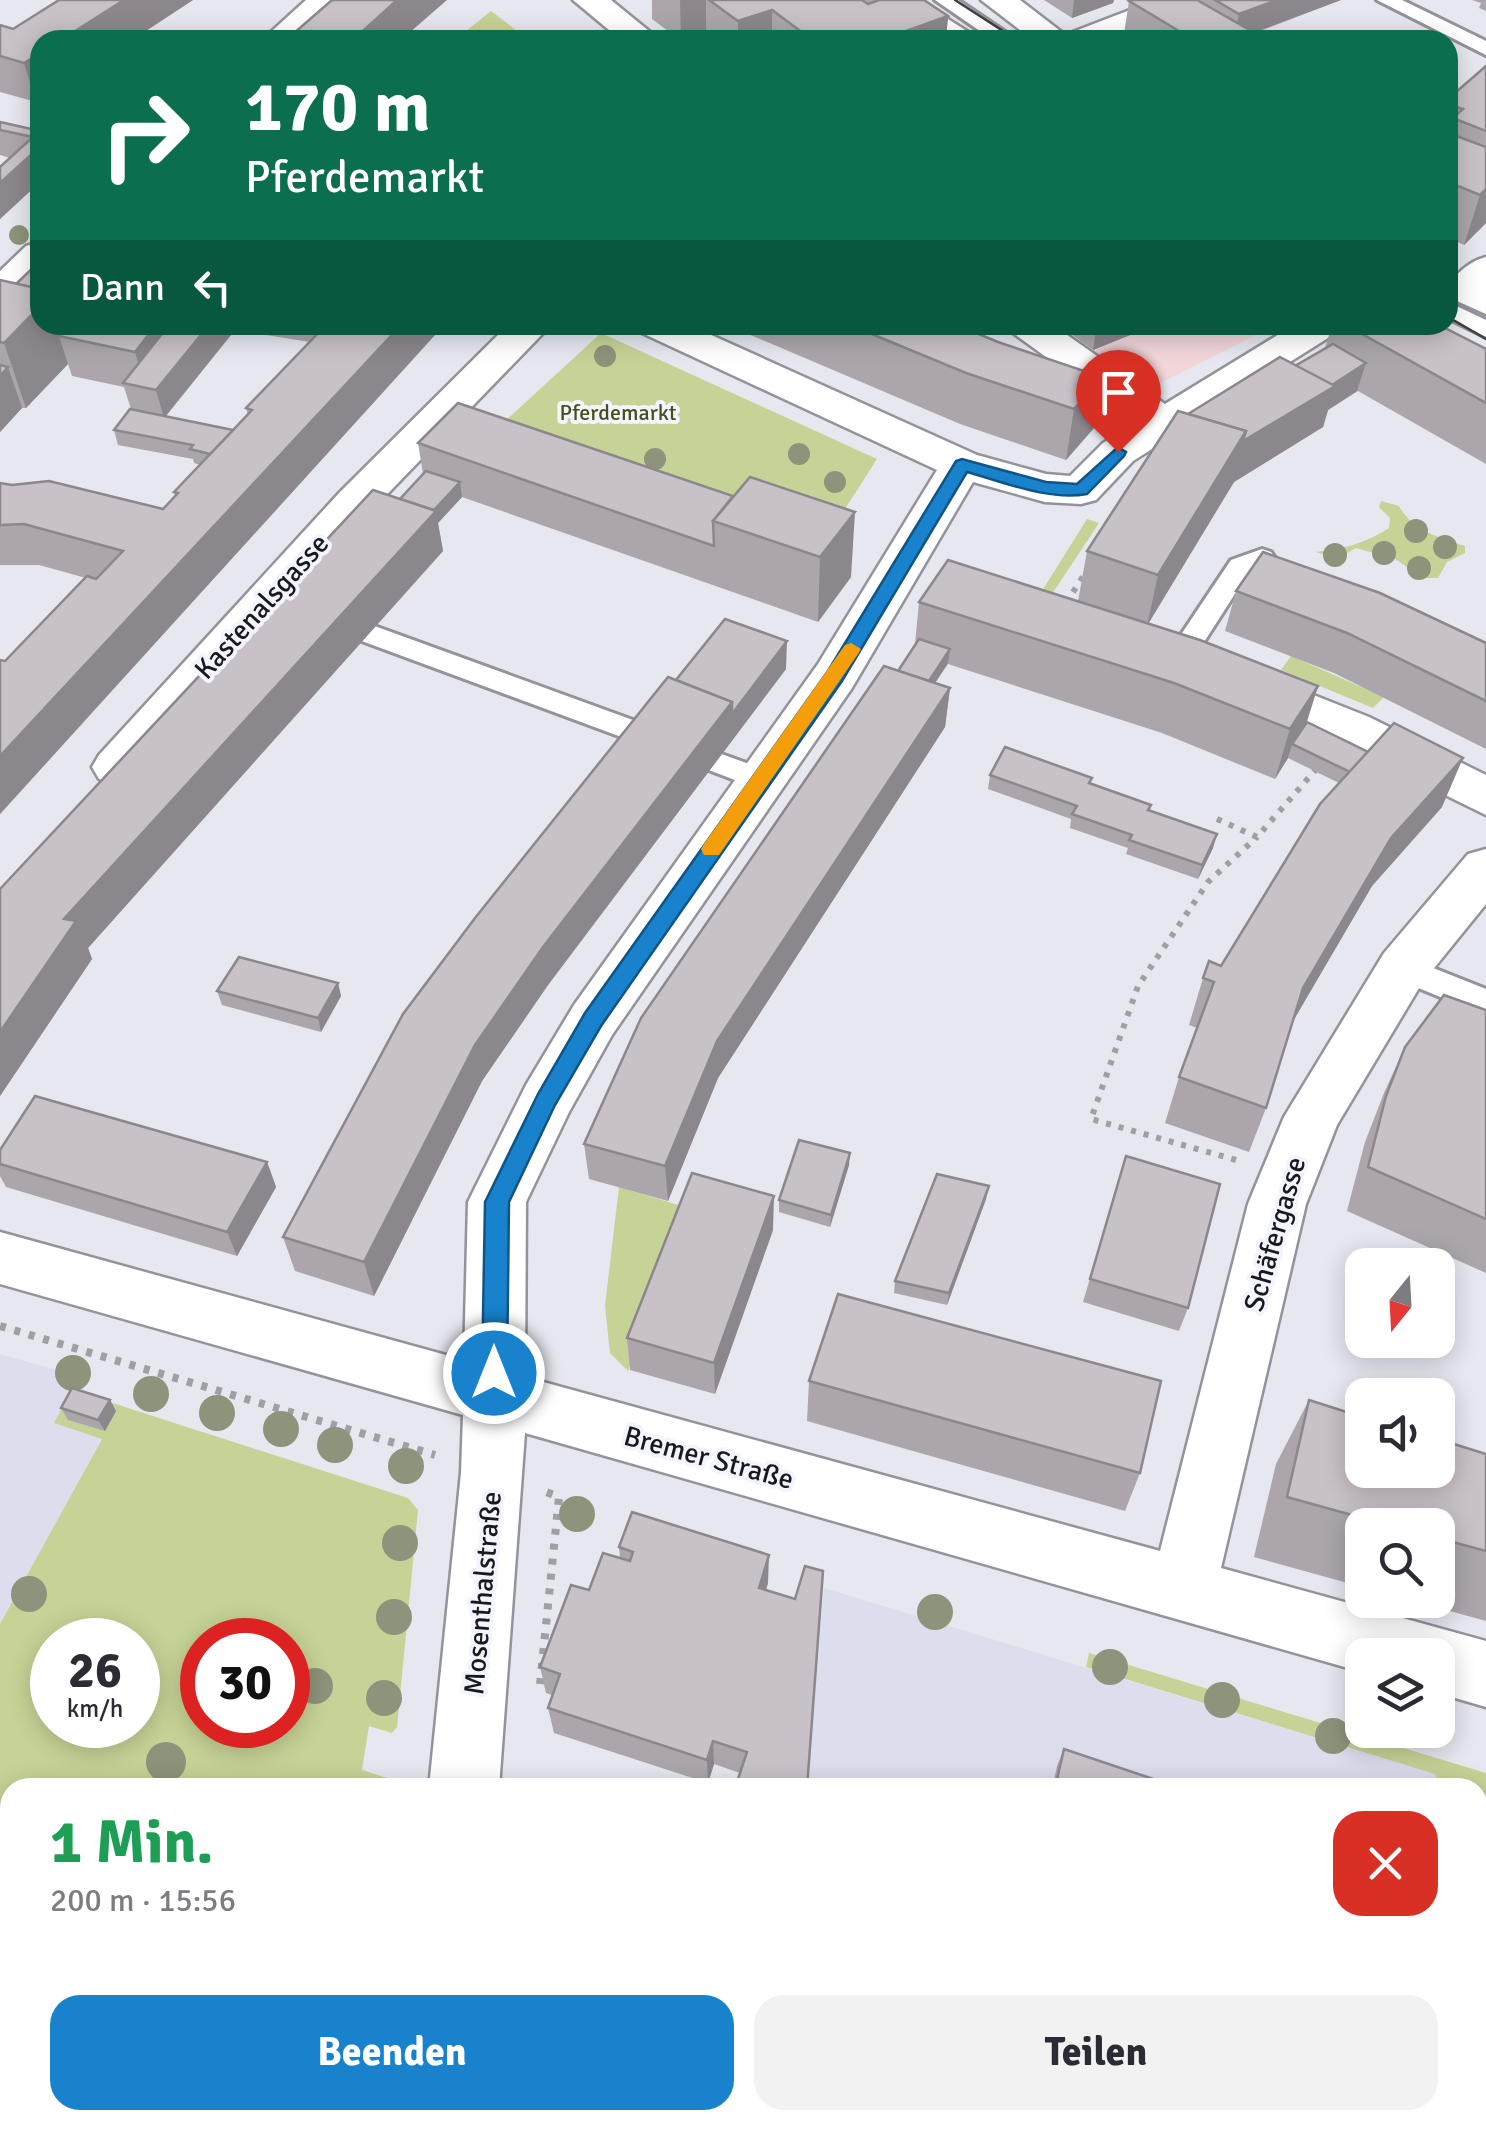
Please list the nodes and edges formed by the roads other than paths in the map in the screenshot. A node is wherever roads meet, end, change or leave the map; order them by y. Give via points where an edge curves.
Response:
1 (326, 0) edge
2 (590, 0) edge
3 (895, 0) edge
4 (945, 0) edge
5 (998, 0) edge
6 (1186, 0) edge
7 (1387, 0) edge
8 (292, 30) edge
9 (630, 30) edge
10 (942, 30) edge
11 (991, 30) edge
12 (1041, 30) edge
13 (1108, 30) edge
14 (1448, 30) edge
15 (1458, 35) edge
16 (1486, 49) edge
17 (30, 264) edge
18 (0, 292) edge
19 (1459, 298) edge
20 (1486, 330) edge
21 (521, 335) edge
22 (678, 335) edge
23 (1042, 335) edge
24 (1306, 335) edge
25 (1486, 368) edge
26 (1164, 424) junction
27 (962, 465) junction
28 (1262, 558) edge
29 (897, 574) junction
30 (946, 588) edge
31 (370, 633) dead end
32 (1133, 644) edge
33 (1178, 660) junction
34 (653, 738) edge
35 (90, 796) edge
36 (1486, 796) edge
37 (1486, 868) edge
38 (1404, 968) junction
39 (1486, 1002) edge
40 (0, 1258) edge
41 (494, 1398) junction
42 (1183, 1590) junction
43 (1357, 1638) edge
44 (1455, 1665) edge
45 (1486, 1674) edge
46 (465, 1778) edge

1 - 8 street
2 - 9 street
3 - 10 street
4 - 11 lane
5 - 12 street
6 - 13 street
7 - 14 lane
15 - 16 lane
17 - 18 street
19 - 20 lane
19 - 25 street
21 - 35 street, Kastenalsgasse via 355,502 283,601
22 - 27 street
23 - 26 street
24 - 26 street
26 - 27 street via 1118,452 1081,490 1045,488
27 - 29 street, Mosenthalstraße
28 - 33 lane via 1240,566
29 - 30 street
29 - 41 street, Mosenthalstraße via 835,676 738,770 546,1100 497,1202
31 - 34 lane
32 - 33 street
33 - 36 street via 1352,729
37 - 38 street, Schäfergasse
38 - 39 lane
38 - 42 street, Schäfergasse via 1312,1117 1288,1174
40 - 41 street, Bremer Straße
41 - 42 street, Bremer Straße
41 - 46 street, Mosenthalstraße
42 - 43 street, Bremer Straße
44 - 45 street

